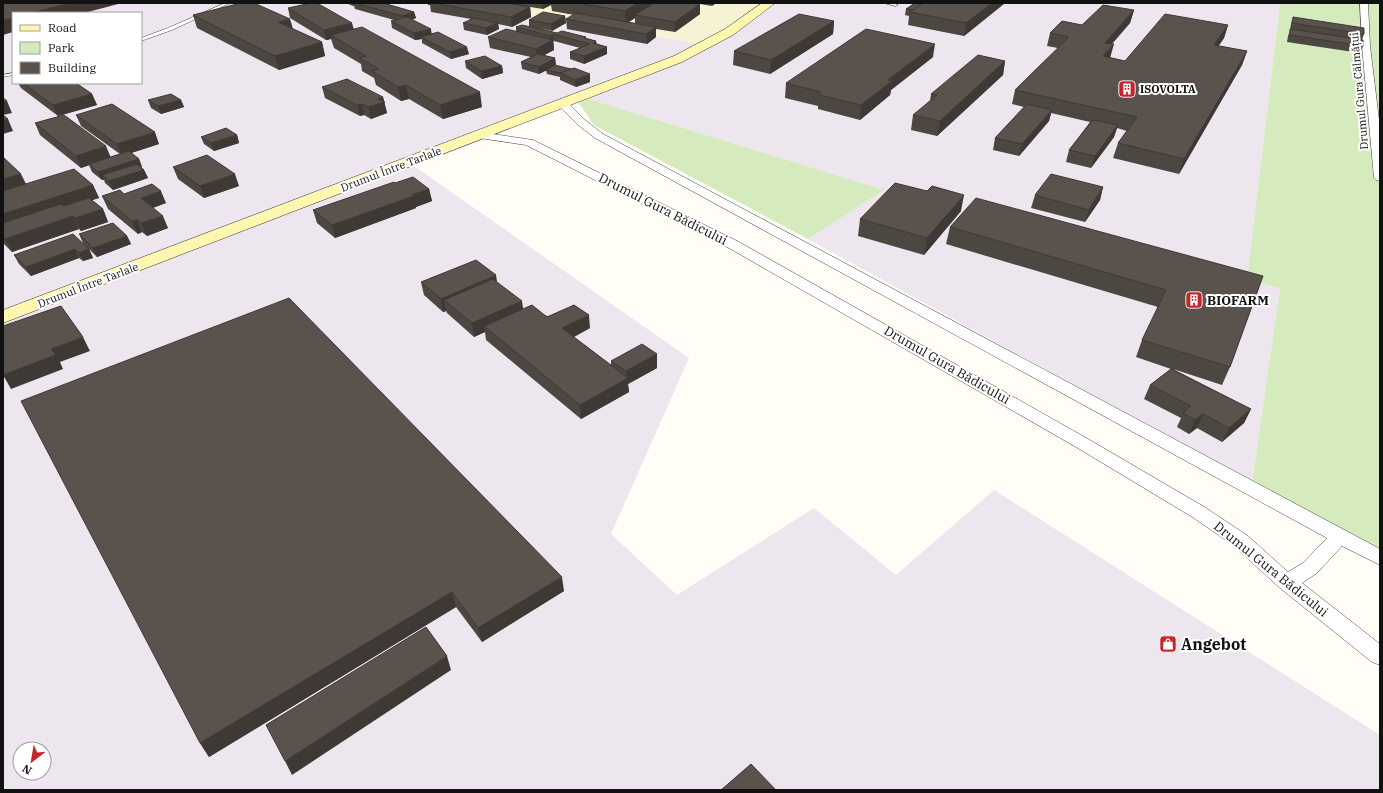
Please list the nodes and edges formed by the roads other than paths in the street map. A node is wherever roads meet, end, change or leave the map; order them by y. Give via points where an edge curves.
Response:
1 (228, 3) edge
2 (769, 3) edge
3 (886, 3) edge
4 (1364, 3) edge
5 (896, 5) dead end
6 (142, 40) edge
7 (562, 103) junction
8 (479, 135) junction
9 (1380, 178) edge
10 (3, 317) edge
11 (1340, 537) junction
12 (1380, 558) edge
13 (1287, 582) junction
14 (1380, 656) edge

1 - 6 lane
2 - 7 main road, Drumul Între Tarlale via 729,32 694,52
3 - 5 lane
4 - 9 street, Drumul Gura Călmățui
7 - 8 main road, Drumul Între Tarlale
7 - 11 street via 599,136
8 - 10 main road, Drumul Între Tarlale
8 - 13 street, Drumul Gura Bădicului via 529,142 734,245 1062,431 1200,513 1241,541
11 - 12 street
11 - 13 street via 1310,568
13 - 14 street, Drumul Gura Bădicului

